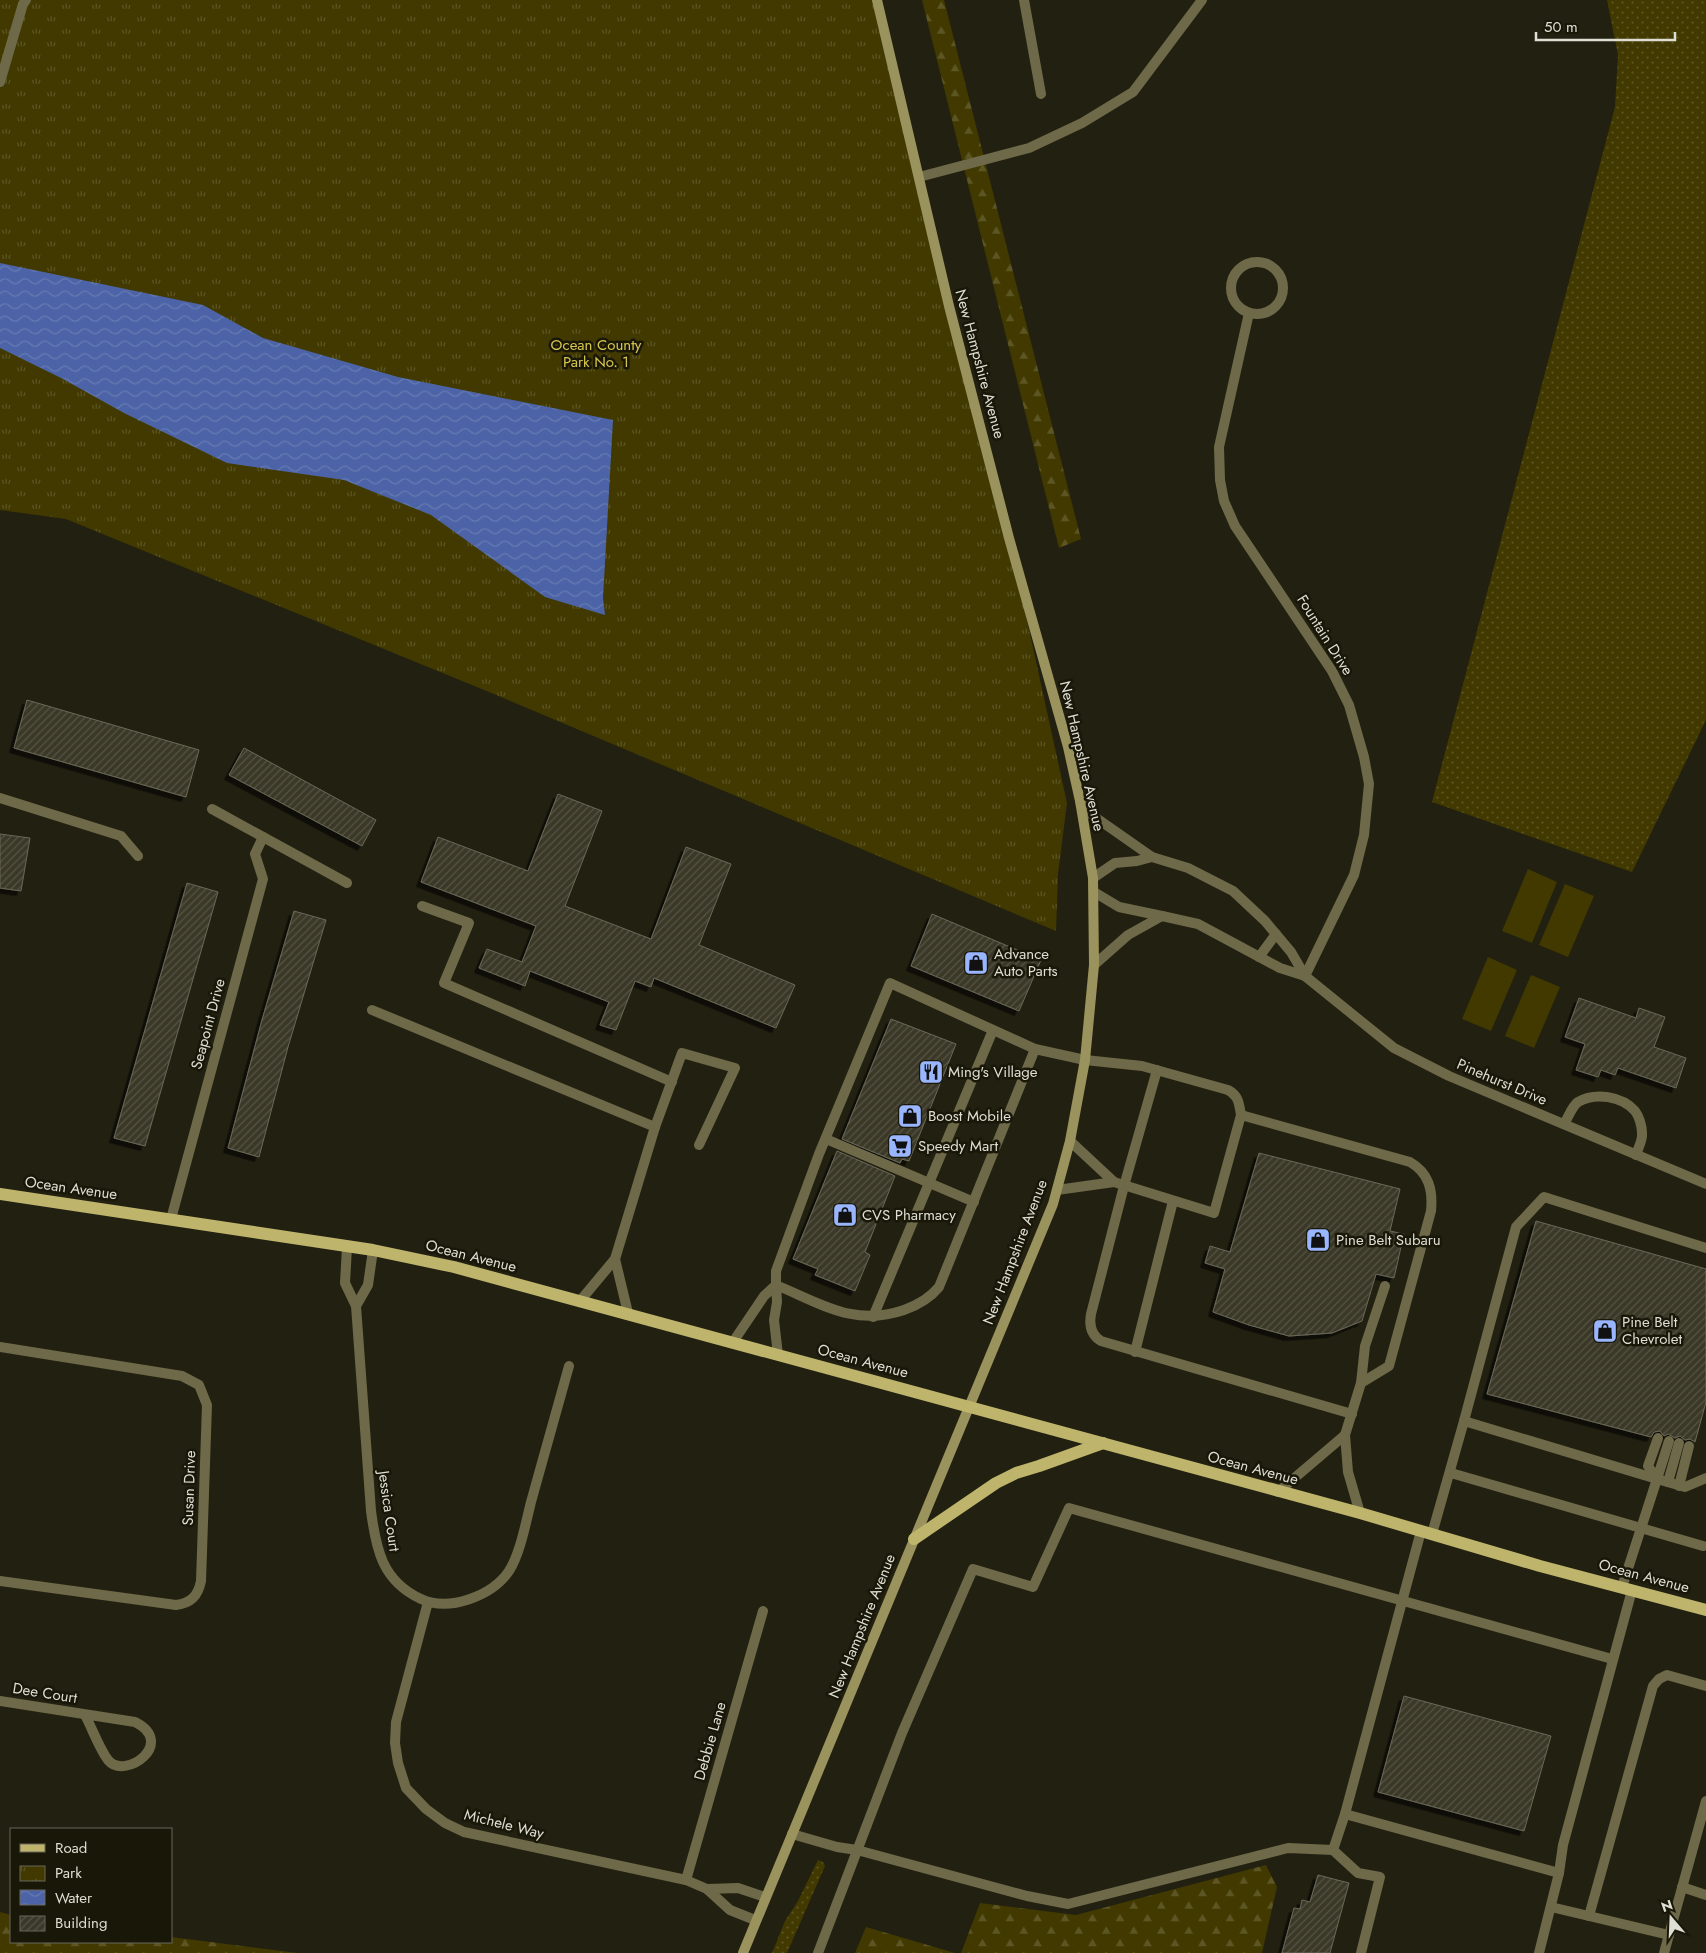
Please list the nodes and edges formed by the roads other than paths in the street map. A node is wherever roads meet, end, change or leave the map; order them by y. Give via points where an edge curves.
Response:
1 (26, 0) edge
2 (877, 0) edge
3 (1024, 0) edge
4 (1202, 0) edge
5 (0, 82) edge
6 (1040, 94) dead end
7 (919, 177) junction
8 (1249, 313) junction
9 (0, 798) edge
10 (1080, 801) junction
11 (212, 809) dead end
12 (263, 837) junction
13 (138, 856) dead end
14 (1152, 857) junction
15 (1093, 878) junction
16 (347, 883) dead end
17 (1094, 892) junction
18 (422, 906) dead end
19 (1162, 916) junction
20 (1276, 934) junction
21 (1259, 957) junction
22 (1094, 965) junction
23 (1305, 976) junction
24 (372, 1010) dead end
25 (993, 1030) junction
26 (1035, 1049) junction
27 (1085, 1060) junction
28 (1157, 1070) junction
29 (672, 1082) junction
30 (1241, 1116) junction
31 (1564, 1124) junction
32 (655, 1126) junction
33 (826, 1139) junction
34 (1070, 1141) junction
35 (699, 1145) dead end
36 (1636, 1155) junction
37 (929, 1183) junction
38 (1119, 1184) junction
39 (1706, 1184) edge
40 (1057, 1190) junction
41 (0, 1194) edge
42 (1173, 1200) junction
43 (974, 1202) junction
44 (171, 1219) junction
45 (346, 1247) junction
46 (1706, 1248) edge
47 (373, 1250) junction
48 (615, 1259) junction
49 (776, 1285) junction
50 (1385, 1286) dead end
51 (580, 1301) junction
52 (356, 1306) junction
53 (628, 1313) junction
54 (873, 1317) junction
55 (732, 1342) junction
56 (0, 1346) edge
57 (1135, 1352) junction
58 (778, 1355) junction
59 (568, 1366) dead end
60 (1362, 1383) junction
61 (968, 1406) junction
62 (1352, 1414) junction
63 (1464, 1421) junction
64 (1345, 1435) junction
65 (1658, 1438) dead end
66 (1668, 1441) dead end
67 (1103, 1443) junction
68 (1451, 1473) junction
69 (1653, 1478) junction
70 (1706, 1478) edge
71 (1668, 1482) junction
72 (1679, 1486) junction
73 (1278, 1492) junction
74 (1360, 1513) junction
75 (1642, 1528) junction
76 (1426, 1533) junction
77 (914, 1539) junction
78 (1703, 1546) dead end
79 (0, 1581) edge
80 (1627, 1588) junction
81 (428, 1602) junction
82 (1402, 1602) junction
83 (1706, 1610) edge
84 (763, 1611) dead end
85 (1612, 1659) junction
86 (1706, 1686) edge
87 (0, 1701) edge
88 (85, 1715) junction
89 (1706, 1801) edge
90 (1345, 1814) junction
91 (792, 1834) junction
92 (858, 1850) junction
93 (1333, 1850) junction
94 (1559, 1873) junction
95 (686, 1880) junction
96 (1682, 1887) junction
97 (707, 1889) junction
98 (1706, 1895) edge
99 (764, 1897) junction
100 (1550, 1907) junction
101 (1589, 1916) junction
102 (755, 1920) junction
103 (1669, 1935) junction
104 (742, 1953) edge
105 (818, 1953) edge
106 (1361, 1953) edge
107 (1539, 1953) edge
108 (1664, 1953) edge

1 - 5 street
2 - 7 main road, New Hampshire Avenue
3 - 6 street
4 - 7 street via 1133,92 1082,123 1029,148
7 - 10 main road, New Hampshire Avenue via 948,306
8 - 8 street via 1271,310 1282,297 1282,280 1278,272 1263,262 1243,266 1231,283 1234,302
8 - 23 street, Fountain Drive via 1219,447 1224,501 1235,526 1332,671 1349,706 1369,784 1364,835 1354,875
9 - 13 street via 121,836
10 - 14 street, Pinehurst Drive via 1092,815
10 - 15 main road, New Hampshire Avenue
11 - 12 street
12 - 16 street
12 - 44 street, Seapoint Drive via 256,854 262,879
14 - 15 street, Pinehurst Drive via 1115,863
14 - 20 street, Pinehurst Drive via 1188,868 1233,891
15 - 17 main road, New Hampshire Avenue
17 - 19 street, Pinehurst Drive via 1119,907
17 - 22 main road, New Hampshire Avenue
18 - 29 street via 468,923 444,983
19 - 21 street, Pinehurst Drive via 1198,924
19 - 22 street via 1128,935
20 - 21 street
20 - 23 street, Pinehurst Drive via 1292,952
21 - 23 street, Pinehurst Drive
22 - 27 main road, New Hampshire Avenue
23 - 31 street, Pinehurst Drive via 1394,1048 1449,1076
24 - 32 street
25 - 26 street
25 - 33 street via 890,983
25 - 37 street
26 - 27 street
26 - 43 street
27 - 28 street
27 - 34 main road, New Hampshire Avenue
28 - 30 street via 1233,1093 1238,1099
28 - 38 street
29 - 32 street
29 - 35 street via 682,1053 735,1068
30 - 42 street via 1214,1213
30 - 60 street via 1410,1162 1428,1180 1432,1190 1431,1210 1389,1366
31 - 36 street, Pinehurst Drive
31 - 36 street via 1577,1103 1591,1097 1607,1096 1627,1104 1636,1112 1640,1122 1642,1135
32 - 48 street
33 - 37 street
33 - 49 street via 776,1271
34 - 38 street
34 - 40 main road, New Hampshire Avenue
36 - 39 street, Pinehurst Drive
37 - 43 street
37 - 54 street
38 - 40 street
38 - 42 street
38 - 57 street via 1090,1325 1093,1334 1101,1341
40 - 61 main road, New Hampshire Avenue
41 - 44 main road, Ocean Avenue
42 - 57 street
43 - 54 street via 939,1287 932,1296 908,1308
44 - 45 main road, Ocean Avenue
45 - 47 main road, Ocean Avenue
45 - 52 street, Jessica Court via 345,1283
46 - 63 street via 1544,1197 1516,1227
47 - 51 main road, Ocean Avenue via 454,1267
47 - 52 street via 368,1285
48 - 51 street
48 - 53 street
49 - 54 street via 839,1312
49 - 55 street via 764,1296
49 - 58 street via 774,1320
50 - 60 street via 1365,1346
51 - 53 main road, Ocean Avenue
52 - 81 street, Jessica Court via 375,1544 388,1574
53 - 55 main road, Ocean Avenue
55 - 58 main road, Ocean Avenue
56 - 79 street, Susan Drive via 182,1376 199,1385 207,1405 201,1581 193,1599 176,1605
57 - 62 street
58 - 61 main road, Ocean Avenue
59 - 81 street via 510,1570 496,1586 468,1599
60 - 62 street
61 - 67 main road, Ocean Avenue
61 - 77 main road, New Hampshire Avenue
62 - 64 street
63 - 68 street
63 - 69 street
64 - 73 street
64 - 74 street via 1348,1472
65 - 69 street via 1648,1466
66 - 69 street
67 - 73 main road, Ocean Avenue
67 - 77 main road via 1016,1472
68 - 75 street
68 - 76 street
69 - 71 street
69 - 75 street
70 - 72 street via 1685,1487
71 - 72 street
71 - 72 street via 1684,1444
73 - 74 main road, Ocean Avenue
74 - 76 main road, Ocean Avenue
75 - 78 street
75 - 80 street
76 - 80 main road, Ocean Avenue
76 - 82 street
77 - 91 main road, New Hampshire Avenue
80 - 83 main road, Ocean Avenue
80 - 85 street
81 - 95 street, Michele Way via 396,1722 398,1763 406,1788 426,1809 464,1832
82 - 85 street
82 - 90 street
82 - 92 street via 1069,1508 1034,1587 973,1569 916,1699
84 - 95 street, Debbie Lane
85 - 94 street via 1563,1845
86 - 101 street via 1667,1675 1653,1686
87 - 88 street, Dee Court
88 - 88 street, Dee Court via 135,1722 145,1727 152,1742 148,1753 128,1766 108,1761
89 - 96 street
90 - 93 street
90 - 94 street
91 - 92 street
91 - 99 main road, New Hampshire Avenue
92 - 93 street via 1068,1904 1288,1848
92 - 105 street
93 - 106 street via 1358,1873 1380,1877
94 - 100 street
95 - 97 street, Michele Way
96 - 98 street
96 - 103 street
97 - 99 street, Michele Way via 738,1888
97 - 102 street, Michele Way via 730,1910
99 - 102 main road, New Hampshire Avenue
100 - 101 street
100 - 107 street
101 - 103 street
102 - 104 main road, New Hampshire Avenue
103 - 108 street

